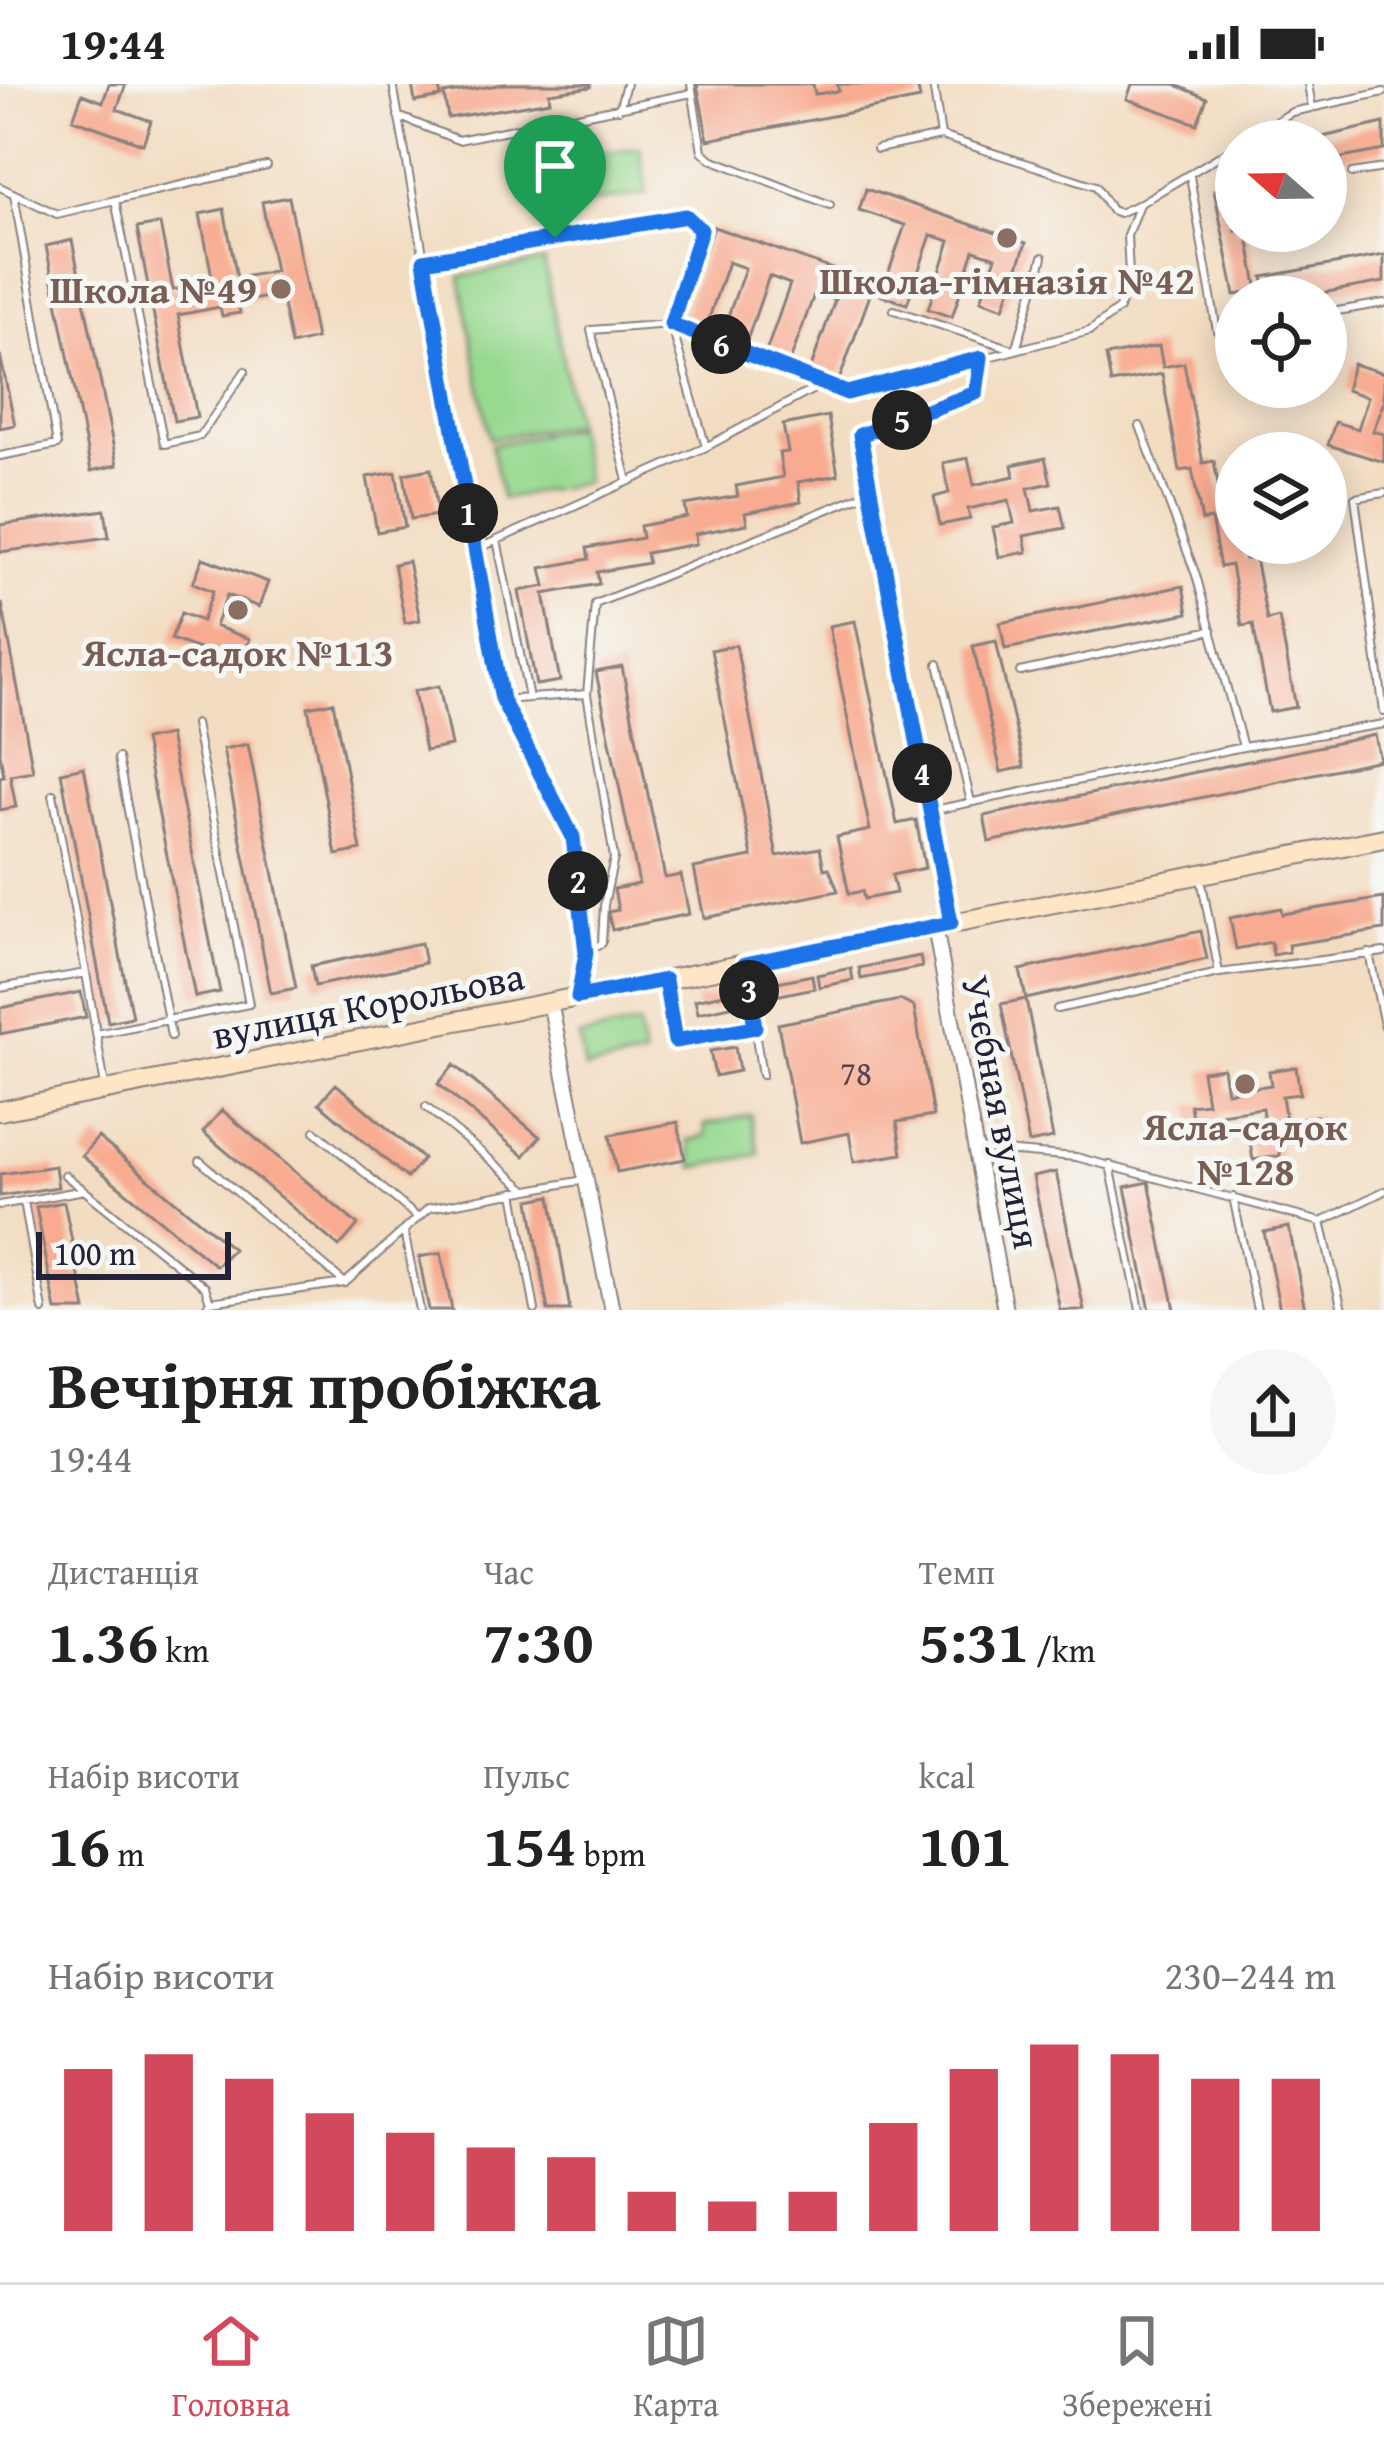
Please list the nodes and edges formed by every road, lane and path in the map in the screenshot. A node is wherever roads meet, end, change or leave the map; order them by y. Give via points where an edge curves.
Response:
1 (393, 84) edge
2 (626, 84) edge
3 (933, 84) edge
4 (1308, 84) edge
5 (691, 88) edge
6 (1384, 92) edge
7 (1312, 107) junction
8 (619, 109) junction
9 (398, 116) junction
10 (1279, 120) edge
11 (940, 136) junction
12 (877, 149) dead end
13 (1215, 158) edge
14 (267, 166) dead end
15 (1384, 168) edge
16 (1352, 173) dead end
17 (1190, 174) junction
18 (0, 187) edge
19 (14, 194) junction
20 (115, 200) junction
21 (1139, 204) junction
22 (830, 206) dead end
23 (1043, 257) dead end
24 (424, 261) junction
25 (1384, 303) edge
26 (1347, 309) edge
27 (893, 310) dead end
28 (1215, 319) edge
29 (671, 324) junction
30 (1016, 350) junction
31 (981, 358) junction
32 (245, 371) dead end
33 (823, 384) junction
34 (1140, 426) dead end
35 (706, 447) junction
36 (0, 456) edge
37 (628, 481) junction
38 (870, 492) junction
39 (1384, 493) edge
40 (497, 540) junction
41 (475, 550) junction
42 (1212, 630) junction
43 (938, 664) dead end
44 (1020, 671) dead end
45 (587, 694) junction
46 (529, 698) junction
47 (502, 700) junction
48 (1384, 712) edge
49 (195, 724) dead end
50 (1384, 724) edge
51 (1243, 747) junction
52 (118, 758) dead end
53 (53, 794) dead end
54 (971, 802) junction
55 (929, 811) junction
56 (1384, 838) edge
57 (1201, 874) junction
58 (943, 925) junction
59 (1384, 952) edge
60 (586, 953) junction
61 (1369, 953) junction
62 (745, 964) junction
63 (86, 973) junction
64 (1220, 974) junction
65 (665, 980) junction
66 (0, 988) edge
67 (578, 997) junction
68 (550, 1003) junction
69 (1057, 1009) dead end
70 (167, 1019) junction
71 (1384, 1025) edge
72 (755, 1027) junction
73 (96, 1034) junction
74 (171, 1036) dead end
75 (762, 1076) dead end
76 (106, 1090) junction
77 (426, 1107) dead end
78 (0, 1111) edge
79 (315, 1131) dead end
80 (977, 1149) junction
81 (200, 1161) dead end
82 (1110, 1165) junction
83 (65, 1175) dead end
84 (586, 1179) junction
85 (85, 1190) junction
86 (527, 1190) junction
87 (1384, 1191) edge
88 (514, 1192) junction
89 (1233, 1197) junction
90 (24, 1201) junction
91 (0, 1205) edge
92 (418, 1218) junction
93 (1321, 1222) junction
94 (404, 1230) junction
95 (345, 1282) junction
96 (210, 1302) junction
97 (43, 1310) edge
98 (203, 1310) edge
99 (420, 1310) edge
100 (535, 1310) edge
101 (612, 1310) edge
102 (1005, 1310) edge
103 (1140, 1310) edge
104 (1257, 1310) edge
105 (1342, 1310) edge

1 - 9 lane
2 - 8 lane
3 - 11 lane
4 - 7 lane
5 - 8 lane
5 - 22 lane via 702,151 711,159
6 - 7 lane
7 - 10 lane
8 - 9 lane via 458,140
9 - 24 lane
11 - 12 lane
11 - 21 lane via 1096,186 1119,213
13 - 17 lane
14 - 20 lane
15 - 16 lane
17 - 21 lane
17 - 28 lane
18 - 19 lane
19 - 20 lane via 57,214
19 - 36 lane via 57,445
20 - 32 lane via 164,444 200,436
21 - 30 lane via 1127,235 1120,309 1090,331
23 - 30 lane
24 - 29 lane via 686,216 701,230
24 - 41 lane
25 - 26 lane
27 - 30 lane
29 - 33 lane
29 - 35 lane
29 - 37 lane via 591,330
30 - 31 lane
31 - 33 lane via 847,393
31 - 38 lane via 976,393 860,435
33 - 35 lane
34 - 42 lane
35 - 37 lane
37 - 40 lane
38 - 45 lane via 595,604
38 - 55 lane
39 - 48 lane via 1355,498
40 - 41 lane
40 - 46 lane
41 - 47 lane
42 - 44 lane
42 - 51 lane
43 - 54 lane
45 - 46 lane
45 - 60 lane via 614,858 602,943
46 - 47 lane
47 - 60 lane via 573,837
49 - 70 lane via 249,1004
50 - 51 lane
51 - 54 lane
52 - 70 lane
53 - 63 lane
54 - 55 lane
55 - 58 lane
56 - 57 street, вулиця Корольова
57 - 58 street, вулиця Корольова
57 - 64 lane
58 - 62 street, вулиця Корольова
58 - 80 street, Учєбная вулиця
59 - 61 lane
60 - 67 lane
61 - 64 lane
61 - 71 lane
62 - 65 street, вулиця Корольова
62 - 72 lane
63 - 66 lane
63 - 73 lane
64 - 69 lane
65 - 67 street, вулиця Корольова
65 - 72 lane via 675,1041
67 - 68 street, вулиця Корольова
68 - 76 street, вулиця Корольова
68 - 84 street
70 - 73 lane
70 - 74 lane
72 - 75 lane
73 - 76 lane
76 - 78 street, вулиця Корольова
77 - 86 lane
79 - 92 lane
80 - 82 lane
80 - 102 street, Учєбная вулиця
81 - 95 lane
82 - 89 lane
82 - 103 lane
83 - 85 lane
84 - 86 lane
84 - 101 street
85 - 90 lane
85 - 96 lane via 205,1287
86 - 88 lane
87 - 93 lane
88 - 92 lane via 429,1208
88 - 100 lane
89 - 93 lane
89 - 104 lane
90 - 91 lane
90 - 97 lane
92 - 94 lane
93 - 105 lane
94 - 95 lane
94 - 99 lane
95 - 96 lane
96 - 98 lane

